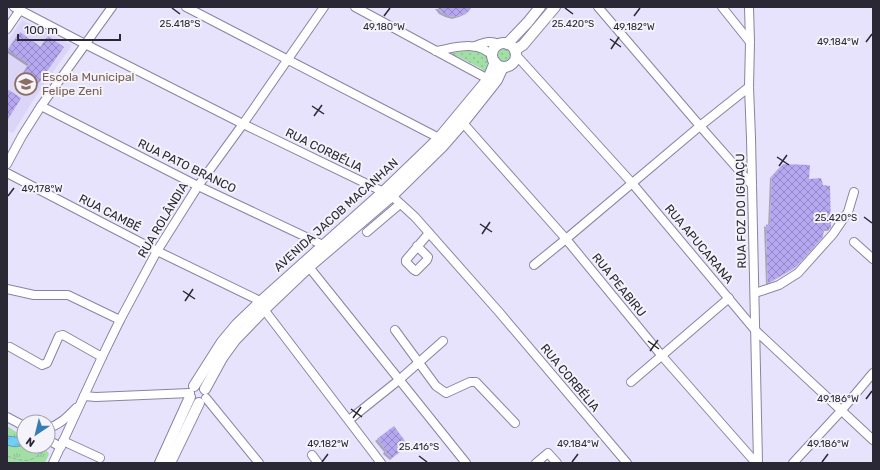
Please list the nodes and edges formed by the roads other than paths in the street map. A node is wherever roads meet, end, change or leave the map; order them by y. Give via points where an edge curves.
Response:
1 (112, 7) edge
2 (186, 7) edge
3 (324, 7) edge
4 (355, 7) edge
5 (540, 7) edge
6 (555, 7) edge
7 (598, 7) edge
8 (722, 7) edge
9 (749, 7) edge
10 (17, 9) edge
11 (7, 28) edge
12 (750, 42) junction
13 (85, 44) junction
14 (475, 46) junction
15 (509, 48) junction
16 (436, 51) junction
17 (288, 60) junction
18 (497, 62) junction
19 (488, 78) junction
20 (749, 87) junction
21 (41, 106) junction
22 (463, 123) junction
23 (243, 124) junction
24 (700, 126) junction
25 (439, 138) junction
26 (7, 164) edge
27 (7, 173) edge
28 (632, 183) junction
29 (752, 185) junction
30 (198, 186) junction
31 (854, 192) dead end
32 (387, 194) junction
33 (400, 204) junction
34 (367, 232) dead end
35 (429, 232) junction
36 (566, 239) junction
37 (854, 242) dead end
38 (323, 245) junction
39 (417, 246) dead end
40 (157, 251) junction
41 (873, 259) edge
42 (534, 265) dead end
43 (309, 267) junction
44 (7, 288) edge
45 (755, 293) junction
46 (729, 298) junction
47 (262, 306) junction
48 (120, 320) junction
49 (395, 330) dead end
50 (755, 330) junction
51 (443, 341) dead end
52 (10, 347) dead end
53 (662, 356) junction
54 (102, 357) junction
55 (418, 362) junction
56 (873, 373) edge
57 (399, 380) junction
58 (631, 382) dead end
59 (191, 392) junction
60 (84, 396) junction
61 (203, 396) junction
62 (80, 404) junction
63 (841, 411) junction
64 (7, 417) edge
65 (349, 420) junction
66 (16, 422) edge
67 (515, 423) dead end
68 (56, 424) edge
69 (873, 440) edge
70 (56, 442) edge
71 (62, 444) junction
72 (312, 455) dead end
73 (100, 458) dead end
74 (53, 463) edge
75 (160, 463) edge
76 (170, 463) edge
77 (259, 463) edge
78 (318, 463) edge
79 (381, 463) edge
80 (466, 463) edge
81 (536, 463) edge
82 (557, 463) edge
83 (627, 463) edge
84 (757, 463) edge
85 (793, 463) edge

1 - 13 street
2 - 17 street
3 - 17 street, RUA ROLÂNDIA
4 - 16 street
5 - 15 main road
6 - 15 main road via 522,45
7 - 24 street
8 - 12 street
9 - 12 street, RUA FOZ DO IGUAÇU
10 - 11 street
10 - 13 street, RUA CORBÉLIA
12 - 20 street, RUA FOZ DO IGUAÇU
13 - 21 street
13 - 23 street, RUA CORBÉLIA
14 - 15 street via 493,41
14 - 16 street
14 - 18 street via 485,49
15 - 18 main road via 494,50
15 - 18 main road via 516,59 513,63 508,67
15 - 28 street, RUA APUCARANA
16 - 19 street
17 - 23 street, RUA ROLÂNDIA
17 - 25 street
18 - 19 main road, AVENIDA JACOB MACANHAN
18 - 22 main road, AVENIDA JACOB MACANHAN via 497,80
19 - 25 main road, AVENIDA JACOB MACANHAN
20 - 24 street
20 - 29 street, RUA FOZ DO IGUAÇU
21 - 26 street
21 - 30 street, RUA PATO BRANCO
22 - 32 main road, AVENIDA JACOB MACANHAN via 442,147
22 - 36 street, RUA PEABIRU
23 - 30 street, RUA ROLÂNDIA
23 - 32 street, RUA CORBÉLIA
24 - 28 street
24 - 29 street
25 - 32 main road, AVENIDA JACOB MACANHAN
27 - 40 street, RUA CAMBÉ
28 - 36 street
28 - 46 street, RUA APUCARANA
29 - 45 street, RUA FOZ DO IGUAÇU
30 - 38 street, RUA PATO BRANCO
30 - 40 street, RUA ROLÂNDIA
31 - 45 street via 848,212 833,234 798,273 778,285
32 - 33 street, RUA CORBÉLIA
32 - 38 main road, AVENIDA JACOB MACANHAN
32 - 43 main road, AVENIDA JACOB MACANHAN
33 - 34 street
33 - 35 street, RUA CORBÉLIA
35 - 39 street
35 - 83 street, RUA CORBÉLIA
36 - 42 street
36 - 53 street, RUA PEABIRU
37 - 41 street
38 - 47 main road, AVENIDA JACOB MACANHAN
40 - 47 street, RUA CAMBÉ via 256,299
40 - 48 street, RUA ROLÂNDIA
43 - 47 main road, AVENIDA JACOB MACANHAN
43 - 57 street
44 - 48 street via 34,295 68,295
45 - 50 street, RUA FOZ DO IGUAÇU
46 - 50 street, RUA APUCARANA
46 - 53 street
47 - 59 main road, AVENIDA JACOB MACANHAN via 237,324 222,342
47 - 61 main road, AVENIDA JACOB MACANHAN via 222,358
47 - 65 street
48 - 54 street, RUA ROLÂNDIA
49 - 55 street
50 - 63 street, RUA APUCARANA
50 - 84 street, RUA FOZ DO IGUAÇU
51 - 55 street
52 - 54 street via 42,365 46,363 59,336 62,335
53 - 58 street
53 - 84 street, RUA PEABIRU
54 - 60 street, RUA ROLÂNDIA
55 - 57 street
55 - 67 street via 436,386 446,393 470,382 476,382
56 - 63 street
57 - 65 street
57 - 80 street
59 - 60 street
59 - 61 main road via 194,401
59 - 61 main road via 199,386
59 - 75 main road, AVENIDA JACOB MACANHAN
60 - 62 street, RUA ROLÂNDIA
61 - 76 main road, AVENIDA JACOB MACANHAN
61 - 77 street
62 - 68 street
62 - 71 street, RUA ROLÂNDIA
63 - 69 street, RUA APUCARANA
63 - 85 street
64 - 66 street
65 - 79 street
70 - 71 street
71 - 73 street
71 - 74 street, RUA ROLÂNDIA
72 - 78 street
81 - 82 street via 548,453

